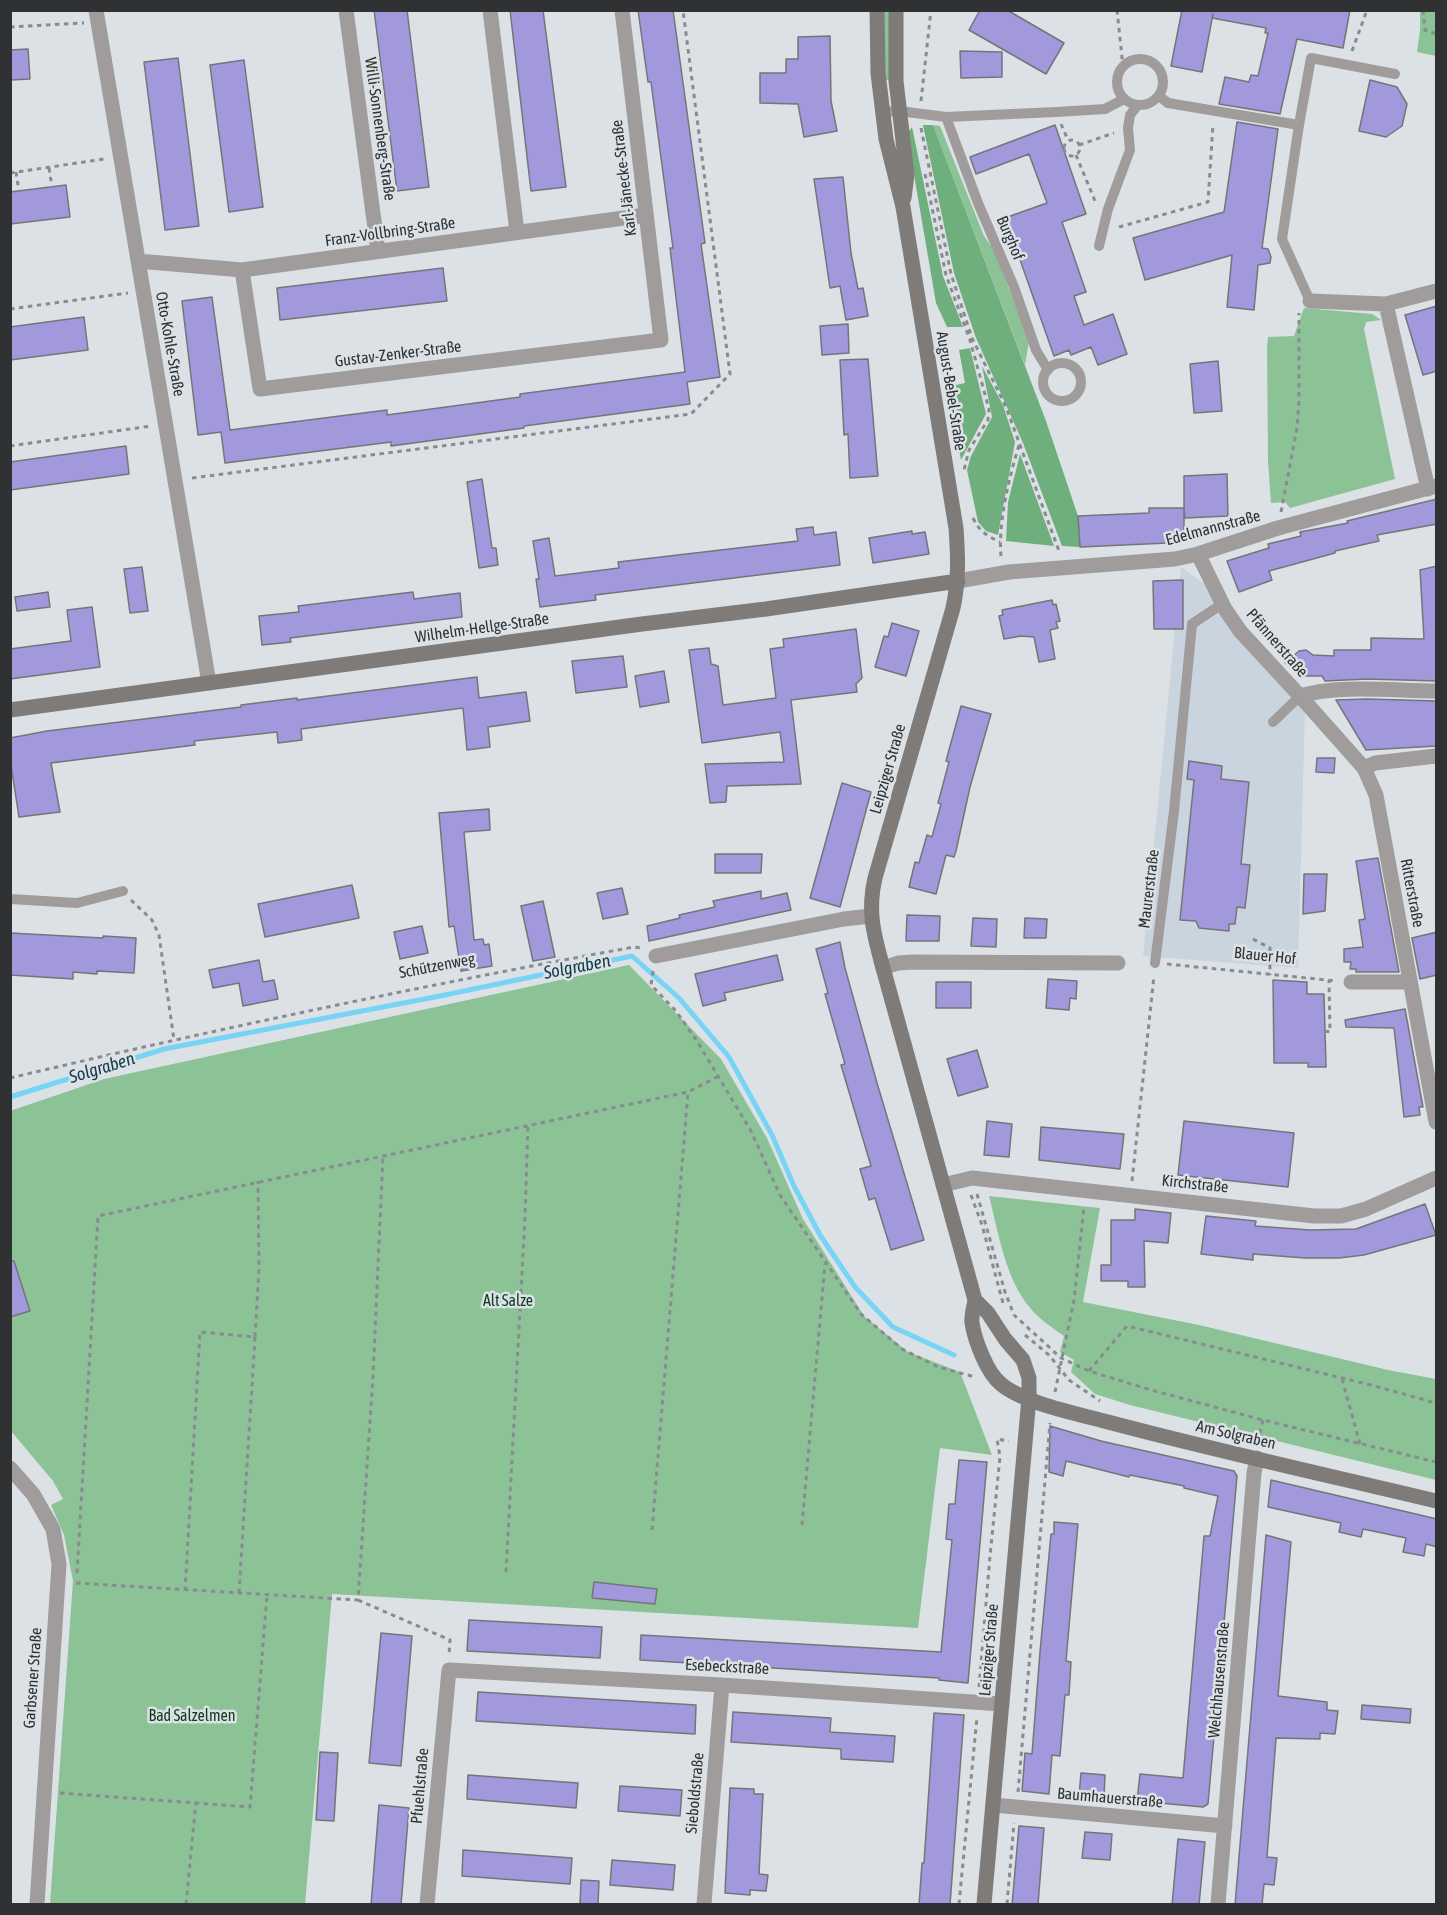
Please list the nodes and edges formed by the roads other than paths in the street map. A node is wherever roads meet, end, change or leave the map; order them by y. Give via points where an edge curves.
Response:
1 (346, 10) edge
2 (490, 10) edge
3 (622, 10) edge
4 (878, 10) edge
5 (896, 10) edge
6 (97, 16) edge
7 (1395, 74) dead end
8 (1159, 96) junction
9 (1124, 99) junction
10 (1137, 106) junction
11 (899, 111) junction
12 (882, 112) junction
13 (946, 117) junction
14 (1299, 125) junction
15 (903, 207) junction
16 (646, 215) junction
17 (517, 232) junction
18 (1099, 246) dead end
19 (378, 251) junction
20 (138, 261) junction
21 (242, 270) junction
22 (1437, 291) edge
23 (1310, 301) joint
24 (1386, 304) junction
25 (661, 340) joint
26 (1048, 370) dead end
27 (1432, 487) edge
28 (1198, 554) junction
29 (958, 581) junction
30 (1222, 604) junction
31 (209, 683) junction
32 (1437, 691) edge
33 (1300, 696) junction
34 (10, 710) edge
35 (1273, 722) dead end
36 (1437, 756) edge
37 (1364, 768) junction
38 (123, 891) road end
39 (10, 898) edge
40 (871, 916) junction
41 (656, 956) road end
42 (1118, 963) dead end
43 (1155, 963) road end
44 (883, 968) junction
45 (1351, 982) road end
46 (1410, 982) junction
47 (1437, 1122) edge
48 (1437, 1178) edge
49 (943, 1185) junction
50 (975, 1300) junction
51 (1029, 1398) junction
52 (1257, 1458) junction
53 (10, 1468) edge
54 (1437, 1501) edge
55 (449, 1670) joint
56 (722, 1685) junction
57 (1002, 1704) junction
58 (993, 1805) junction
59 (1225, 1826) junction
60 (37, 1905) edge
61 (427, 1905) edge
62 (704, 1905) edge
63 (984, 1905) edge
64 (1218, 1905) edge

1 - 19 street, Willi-Sonnenberg-Straße
2 - 17 street
3 - 16 street, Karl-Jänecke-Straße
4 - 12 main road, August-Bebel-Straße
5 - 11 main road, August-Bebel-Straße
6 - 20 street, Otto-Kohle-Straße
7 - 14 lane via 1311,58
8 - 9 lane via 1163,76 1154,63 1139,59 1123,67 1117,79
8 - 10 lane via 1147,105
8 - 14 lane via 1168,103
9 - 10 lane
9 - 13 lane via 1105,109
10 - 18 lane via 1128,128 1130,150
11 - 12 lane
11 - 13 lane
11 - 15 main road, August-Bebel-Straße via 907,175
12 - 15 main road, August-Bebel-Straße
13 - 26 lane, Burghof via 1036,350
14 - 23 lane via 1282,239
15 - 29 main road, August-Bebel-Straße via 956,528
16 - 17 street, Franz-Vollbring-Straße
16 - 25 street, Karl-Jänecke-Straße
17 - 19 street, Franz-Vollbring-Straße
19 - 21 street, Franz-Vollbring-Straße
20 - 21 street, Franz-Vollbring-Straße
20 - 31 street, Otto-Kohle-Straße
21 - 25 street, Gustav-Zenker-Straße via 260,389
22 - 24 street
23 - 24 street
24 - 27 street
27 - 28 street, Edelmannstraße
28 - 29 street, Edelmannstraße via 1002,573
28 - 30 street, Pfännerstraße
29 - 31 main road, Wilhelm-Hellge-Straße
29 - 40 main road, Leipziger Straße via 875,878
30 - 33 street, Pfännerstraße via 1240,632
30 - 43 lane, Maurerstraße via 1192,624
31 - 34 main road, Wilhelm-Hellge-Straße
32 - 33 street, Pfännerstraße via 1332,690
33 - 35 lane
33 - 37 street, Ritterstraße
36 - 37 street via 1375,763
37 - 46 street, Ritterstraße via 1376,795
38 - 39 lane via 77,903
40 - 41 street
40 - 44 main road, Leipziger Straße
42 - 44 street via 912,962
44 - 49 main road, Leipziger Straße
45 - 46 street
46 - 47 street, Ritterstraße
48 - 49 street, Kirchstraße via 1341,1216 969,1178
49 - 50 main road, Leipziger Straße
50 - 51 main road, Leipziger Straße via 1023,1360 1029,1378
50 - 51 main road, Leipziger Straße via 972,1322 990,1374 1002,1386
51 - 52 main road, Am Solgraben via 1134,1429
51 - 57 main road, Leipziger Straße
52 - 54 main road, Am Solgraben
52 - 59 street, Welchhausenstraße
53 - 60 street, Garbsener Straße via 33,1494 53,1529 59,1564
55 - 56 street, Esebeckstraße
55 - 61 street, Pfuehlstraße
56 - 57 street, Esebeckstraße
56 - 62 street, Sieboldstraße
57 - 58 main road, Leipziger Straße
58 - 59 street, Baumhauerstraße
58 - 63 main road, Leipziger Straße
59 - 64 street, Welchhausenstraße

